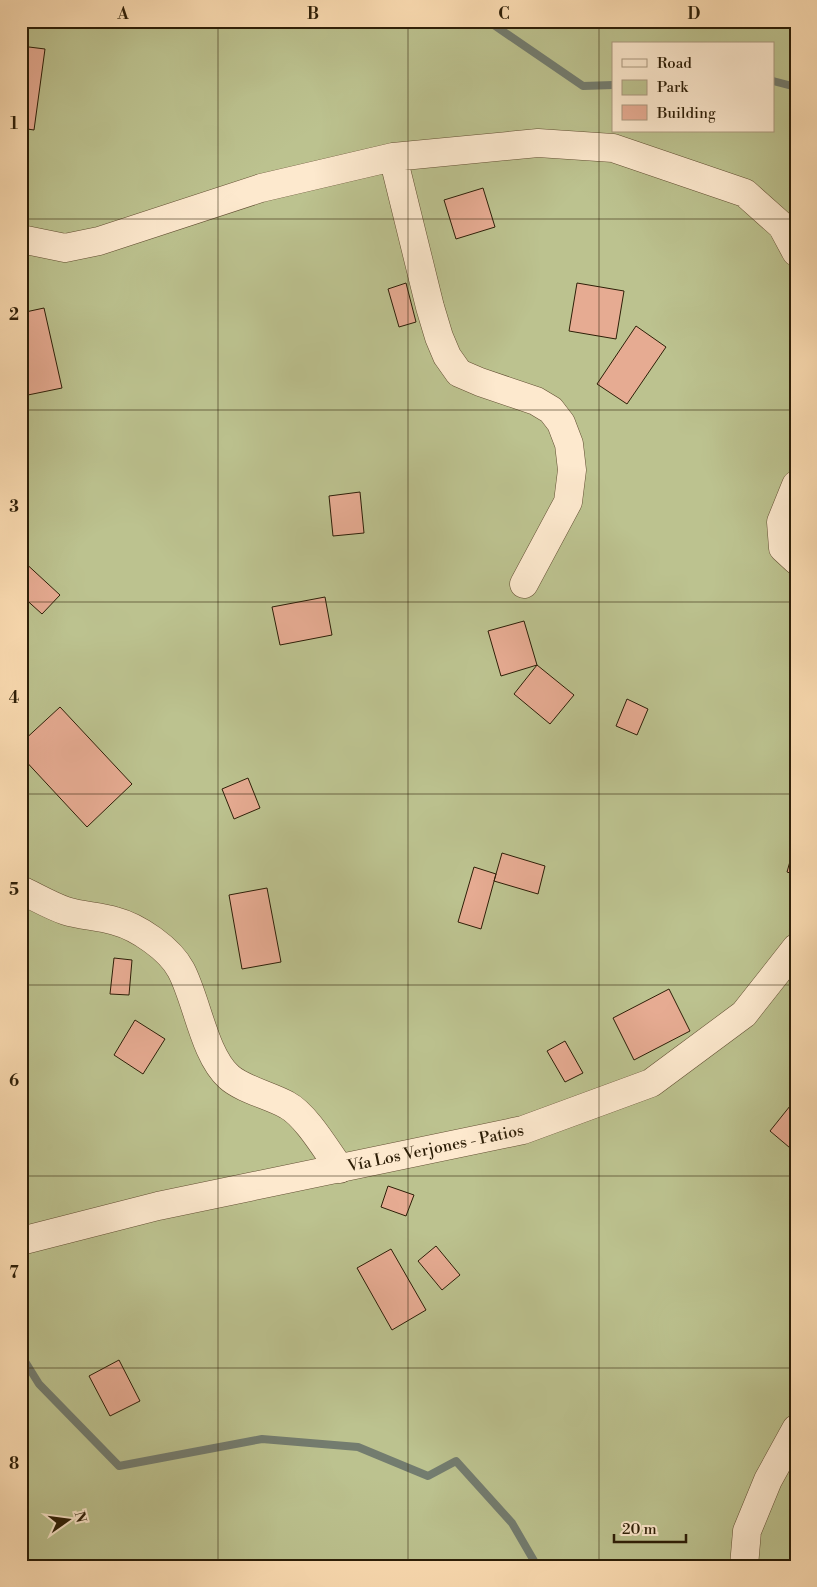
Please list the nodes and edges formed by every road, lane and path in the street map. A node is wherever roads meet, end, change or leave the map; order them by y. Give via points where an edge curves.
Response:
1 (393, 157) junction
2 (21, 239) edge
3 (796, 252) edge
4 (796, 485) edge
5 (796, 560) edge
6 (524, 584) dead end
7 (21, 890) edge
8 (796, 948) edge
9 (340, 1169) junction
10 (21, 1241) edge
11 (796, 1429) edge
12 (744, 1566) edge

1 - 2 street via 261,188 100,241 65,248
1 - 3 street via 538,143 613,148 745,193 782,226
1 - 6 street via 430,307 447,356 459,373 536,401 551,410 561,424 568,444 572,470 568,502
4 - 5 street via 781,522 783,548
7 - 9 street via 66,911 116,921 142,933 166,950 180,968 219,1066 230,1078 289,1105 305,1121
8 - 9 street, Vía Los Verjones - Patios via 744,1014 651,1082 523,1130
9 - 10 street, Vía Los Verjones - Patios via 158,1206
11 - 12 street via 768,1480 747,1531

